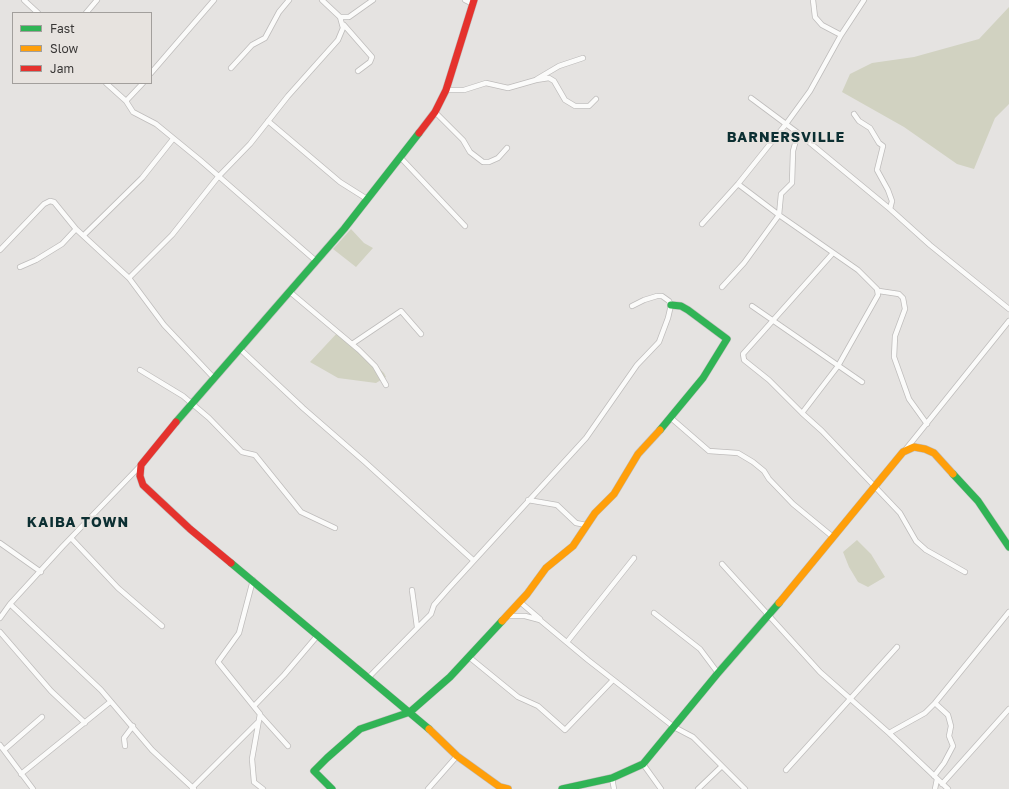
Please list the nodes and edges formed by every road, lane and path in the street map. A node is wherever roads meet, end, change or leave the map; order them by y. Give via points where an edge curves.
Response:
1 (24, 0) edge
2 (97, 0) edge
3 (214, 0) edge
4 (289, 0) edge
5 (322, 0) edge
6 (373, 0) edge
7 (465, 0) edge
8 (813, 0) edge
9 (864, 0) edge
10 (473, 2) edge
11 (37, 12) edge
12 (87, 12) edge
13 (340, 17) junction
14 (841, 35) junction
15 (583, 58) dead end
16 (231, 68) dead end
17 (358, 71) dead end
18 (152, 73) edge
19 (536, 80) junction
20 (107, 84) edge
21 (141, 84) edge
22 (446, 90) junction
23 (751, 98) dead end
24 (596, 99) dead end
25 (126, 101) junction
26 (435, 112) junction
27 (854, 114) dead end
28 (268, 121) junction
29 (786, 124) junction
30 (798, 133) junction
31 (173, 139) junction
32 (507, 148) dead end
33 (400, 157) junction
34 (218, 177) junction
35 (738, 184) junction
36 (368, 199) junction
37 (890, 209) junction
38 (779, 215) junction
39 (702, 224) dead end
40 (465, 226) dead end
41 (76, 229) junction
42 (84, 235) junction
43 (0, 250) edge
44 (834, 253) junction
45 (316, 261) junction
46 (20, 267) dead end
47 (128, 278) junction
48 (722, 287) dead end
49 (879, 291) junction
50 (290, 292) junction
51 (671, 305) junction
52 (632, 306) dead end
53 (752, 306) dead end
54 (1009, 309) edge
55 (773, 322) junction
56 (1009, 322) edge
57 (421, 334) dead end
58 (352, 344) junction
59 (240, 349) junction
60 (838, 366) junction
61 (140, 370) dead end
62 (213, 377) junction
63 (862, 382) dead end
64 (386, 385) dead end
65 (192, 404) junction
66 (802, 413) junction
67 (671, 418) junction
68 (927, 424) junction
69 (903, 452) junction
70 (141, 465) junction
71 (875, 485) junction
72 (528, 500) junction
73 (586, 525) junction
74 (335, 528) dead end
75 (1006, 535) edge
76 (833, 537) junction
77 (71, 538) junction
78 (0, 543) edge
79 (1009, 547) edge
80 (634, 558) dead end
81 (473, 560) junction
82 (722, 564) dead end
83 (41, 572) junction
84 (965, 572) dead end
85 (253, 580) junction
86 (412, 590) dead end
87 (520, 602) junction
88 (10, 604) junction
89 (1009, 612) edge
90 (654, 613) dead end
91 (505, 616) junction
92 (769, 616) junction
93 (0, 618) edge
94 (540, 620) junction
95 (162, 626) dead end
96 (417, 627) junction
97 (0, 632) edge
98 (318, 635) junction
99 (567, 642) junction
100 (897, 647) dead end
101 (469, 657) junction
102 (718, 673) junction
103 (368, 678) junction
104 (613, 680) junction
105 (850, 698) junction
106 (110, 702) junction
107 (935, 703) junction
108 (254, 706) junction
109 (1009, 709) edge
110 (410, 712) junction
111 (42, 718) dead end
112 (260, 719) junction
113 (85, 723) junction
114 (133, 726) junction
115 (674, 727) junction
116 (889, 733) junction
117 (0, 745) edge
118 (125, 746) dead end
119 (288, 746) dead end
120 (4, 750) junction
121 (457, 756) junction
122 (643, 764) junction
123 (722, 766) junction
124 (786, 770) dead end
125 (21, 774) junction
126 (612, 778) junction
127 (935, 778) junction
128 (942, 784) junction
129 (193, 788) edge
130 (497, 788) edge
131 (33, 789) edge
132 (262, 789) edge
133 (332, 789) edge
134 (428, 789) edge
135 (508, 789) edge
136 (562, 789) edge
137 (614, 789) edge
138 (661, 789) edge
139 (698, 789) edge
140 (745, 789) edge
141 (935, 789) edge
142 (948, 789) edge

1 - 11 street
2 - 12 street
3 - 18 street
4 - 16 street via 264,38 252,45
5 - 13 street
6 - 13 street via 349,17
7 - 10 street
8 - 14 street via 815,17 822,25
9 - 14 street
10 - 22 main road
13 - 17 street via 347,30 372,57 370,62
13 - 28 street via 343,28 338,40
14 - 29 street via 810,91
15 - 19 street via 559,66
19 - 22 street via 508,88 486,83 464,90
19 - 24 street via 549,78 554,81 565,100 575,106 589,106
20 - 25 street
21 - 25 street
22 - 26 main road
23 - 29 street
25 - 31 street via 133,112 156,124
26 - 32 street via 463,140 470,152 483,162 498,158
26 - 33 main road
27 - 37 street via 870,128 883,146 878,170 892,201
28 - 34 street
28 - 36 street via 340,182
29 - 30 street
29 - 35 street
30 - 37 street
30 - 38 street via 793,151 792,183 781,194
31 - 34 street
31 - 42 street via 142,178
33 - 36 main road
33 - 40 street
34 - 45 street
34 - 47 street via 172,235
35 - 38 street
35 - 39 street
36 - 45 main road
37 - 54 street
38 - 44 street
38 - 48 street via 744,263
41 - 42 street
41 - 43 street via 54,202 50,201 44,204
41 - 46 street via 62,244
42 - 47 street
44 - 49 street via 868,278
44 - 55 street
45 - 50 main road
47 - 62 street via 164,325
49 - 60 street
49 - 68 street via 899,294 903,298 905,309 895,336 894,357 909,399
50 - 58 street
50 - 59 main road
51 - 52 street via 662,296
51 - 67 main road via 688,310 727,339 703,378
51 - 72 street via 666,328 659,342 637,365 586,438
53 - 55 street
55 - 60 street
55 - 66 street via 742,357
56 - 68 street
57 - 58 street via 401,311
58 - 64 street via 375,366
59 - 62 main road
59 - 81 street
60 - 63 street
60 - 66 street
61 - 65 street
62 - 65 main road
65 - 70 main road
65 - 74 street via 242,452 255,456 301,512
66 - 71 street
67 - 73 main road via 638,454 614,494
67 - 76 street via 709,451 743,455 764,471 793,504
68 - 69 street
69 - 71 main road
69 - 75 main road via 914,447 934,453
70 - 77 street
70 - 85 main road via 140,476 143,485 190,529
71 - 76 main road
71 - 84 street via 900,513 916,541 926,550
72 - 73 street via 557,505 576,523
72 - 81 street
73 - 87 main road via 572,546 546,568
75 - 79 main road
76 - 92 main road
77 - 83 street
77 - 95 street via 118,588
78 - 83 street
80 - 99 street
81 - 96 street via 434,604 426,620
82 - 92 street
83 - 88 street
85 - 98 main road
85 - 108 street via 239,633 218,662
86 - 96 street
87 - 91 main road
87 - 94 street
88 - 93 street
88 - 106 street via 101,690
89 - 107 street
90 - 102 street via 700,649
91 - 94 street via 525,616
91 - 101 main road
92 - 102 main road
92 - 105 street via 820,672
94 - 99 street
96 - 103 street
97 - 113 street via 51,691
98 - 103 main road
98 - 108 street via 284,676
99 - 104 street
100 - 105 street
101 - 104 street via 518,697 538,706 565,730
101 - 110 main road
102 - 115 main road
103 - 110 main road
104 - 115 street
105 - 116 street
105 - 124 street
106 - 113 street
106 - 114 street
107 - 116 street via 925,713
107 - 127 street via 948,715 951,726 949,736 953,746
108 - 112 street
109 - 128 street
110 - 121 main road
110 - 133 main road via 360,729 327,758 314,772
111 - 120 street
112 - 119 street
112 - 129 street
112 - 132 street via 252,759 254,782
113 - 125 street
114 - 118 street via 124,738
114 - 129 street via 152,750
115 - 122 main road
115 - 123 street via 693,737
116 - 127 street
117 - 120 street
120 - 125 street
121 - 130 main road
121 - 134 street
122 - 126 main road
122 - 138 street
123 - 139 street
123 - 140 street
125 - 131 street
126 - 136 main road
126 - 137 street
127 - 128 street
127 - 141 street
128 - 142 street
130 - 135 main road

